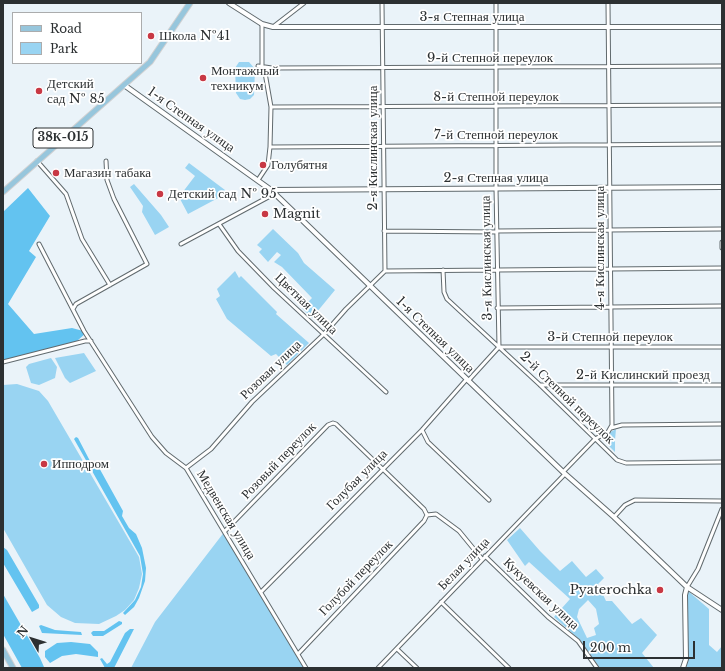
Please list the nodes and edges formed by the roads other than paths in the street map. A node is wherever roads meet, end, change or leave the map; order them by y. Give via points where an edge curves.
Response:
1 (190, 3) edge
2 (229, 3) edge
3 (304, 3) edge
4 (382, 3) edge
5 (496, 3) edge
6 (608, 3) edge
7 (262, 24) junction
8 (496, 26) junction
9 (608, 26) junction
10 (273, 27) junction
11 (382, 27) junction
12 (722, 27) edge
13 (722, 66) edge
14 (261, 67) junction
15 (609, 67) junction
16 (383, 68) junction
17 (497, 68) junction
18 (124, 86) junction
19 (722, 105) edge
20 (496, 106) junction
21 (608, 106) junction
22 (270, 107) junction
23 (382, 108) junction
24 (722, 144) edge
25 (496, 145) junction
26 (609, 145) junction
27 (383, 146) junction
28 (270, 147) junction
29 (106, 160) dead end
30 (37, 161) junction
31 (258, 180) junction
32 (722, 187) edge
33 (383, 188) junction
34 (496, 188) junction
35 (610, 188) junction
36 (3, 192) edge
37 (272, 192) junction
38 (219, 224) junction
39 (721, 229) edge
40 (610, 230) junction
41 (384, 231) junction
42 (496, 231) junction
43 (722, 242) edge
44 (39, 244) dead end
45 (181, 244) dead end
46 (722, 248) edge
47 (610, 268) junction
48 (722, 268) edge
49 (497, 269) junction
50 (444, 270) junction
51 (385, 271) junction
52 (110, 285) junction
53 (370, 286) junction
54 (722, 306) edge
55 (497, 308) junction
56 (610, 308) junction
57 (73, 309) junction
58 (323, 334) junction
59 (91, 341) junction
60 (722, 346) edge
61 (499, 347) junction
62 (611, 347) junction
63 (3, 362) edge
64 (467, 380) junction
65 (540, 385) junction
66 (610, 385) junction
67 (722, 385) edge
68 (386, 392) dead end
69 (722, 424) edge
70 (611, 428) junction
71 (422, 430) junction
72 (595, 439) junction
73 (722, 462) edge
74 (186, 468) junction
75 (382, 469) junction
76 (564, 473) junction
77 (489, 500) dead end
78 (722, 501) edge
79 (722, 509) edge
80 (427, 515) junction
81 (614, 516) junction
82 (225, 531) junction
83 (485, 556) junction
84 (482, 559) junction
85 (687, 587) junction
86 (261, 592) junction
87 (441, 602) junction
88 (722, 610) edge
89 (397, 649) junction
90 (3, 650) edge
91 (298, 654) junction
92 (380, 667) edge
93 (13, 668) edge
94 (306, 668) edge
95 (417, 668) edge
96 (509, 668) edge
97 (597, 668) edge
98 (683, 668) edge

1 - 18 main road, 38К-015 via 150,62
2 - 7 street, 3-я Степная улица
3 - 10 street
4 - 11 street, 2-я Кислинская улица
5 - 8 street, 3-я Кислинская улица
6 - 9 street, 4-я Кислинская улица
7 - 10 street, 3-я Степная улица
7 - 14 street
8 - 9 street, 3-я Степная улица
8 - 11 street, 3-я Степная улица
8 - 17 street, 3-я Кислинская улица
9 - 12 street, 3-я Степная улица
9 - 15 street, 4-я Кислинская улица
10 - 11 street, 3-я Степная улица
11 - 16 street, 2-я Кислинская улица
13 - 15 street, 9-й Степной переулок
14 - 16 street, 9-й Степной переулок
14 - 22 street
15 - 17 street, 9-й Степной переулок
15 - 21 street, 4-я Кислинская улица
16 - 17 street, 9-й Степной переулок
16 - 23 street, 2-я Кислинская улица
17 - 20 street, 3-я Кислинская улица
18 - 30 main road, 38К-015
18 - 31 street, 1-я Степная улица
19 - 21 street, 8-й Степной переулок
20 - 21 street, 8-й Степной переулок
20 - 23 street, 8-й Степной переулок
20 - 25 street, 3-я Кислинская улица
21 - 26 street, 4-я Кислинская улица
22 - 23 street, 8-й Степной переулок
22 - 28 street
23 - 27 street, 2-я Кислинская улица
24 - 26 street, 7-й Степной переулок
25 - 26 street, 7-й Степной переулок
25 - 27 street, 7-й Степной переулок
25 - 34 street, 3-я Кислинская улица
26 - 35 street, 4-я Кислинская улица
27 - 28 street, 7-й Степной переулок
27 - 33 street, 2-я Кислинская улица
28 - 31 street via 268,165
29 - 52 street via 107,180 114,199 147,264
30 - 36 main road, 38К-015
30 - 52 street via 66,194 82,239
31 - 37 street, 1-я Степная улица
32 - 35 street, 2-я Степная улица
33 - 34 street, 2-я Степная улица
33 - 37 street, 2-я Степная улица
33 - 41 street, 2-я Кислинская улица
34 - 35 street, 2-я Степная улица
34 - 42 street, 3-я Кислинская улица
35 - 40 street, 4-я Кислинская улица
37 - 38 street
37 - 53 street, 1-я Степная улица
38 - 45 street
38 - 58 street, Цветная улица via 238,251
39 - 40 street
40 - 42 street
40 - 47 street, 4-я Кислинская улица
41 - 42 street
41 - 51 street, 2-я Кислинская улица
42 - 49 street, 3-я Кислинская улица
43 - 46 street
44 - 57 street, Медвенская улица
47 - 48 street
47 - 49 street
47 - 56 street, 4-я Кислинская улица
49 - 50 street
49 - 55 street, 3-я Кислинская улица
50 - 51 street
50 - 61 street, 2-й Степной переулок via 444,296
51 - 53 street
52 - 57 street via 76,304
53 - 58 street, Розовая улица
53 - 64 street, 1-я Степная улица
54 - 56 street
55 - 56 street
55 - 61 street, 3-я Кислинская улица
56 - 62 street, 4-я Кислинская улица
57 - 59 street, Медвенская улица
58 - 68 street, Цветная улица
58 - 74 street, Розовая улица via 252,402 211,449
59 - 63 street
59 - 74 street, Медвенская улица via 152,437
60 - 62 street, 3-й Степной переулок
61 - 62 street, 3-й Степной переулок
61 - 64 street
61 - 65 street, 2-й Степной переулок
62 - 66 street, 4-я Кислинская улица
64 - 71 street, Голубая улица
64 - 76 street, 1-я Степная улица
65 - 66 street, 2-й Кислинский проезд
65 - 72 street, 2-й Степной переулок
66 - 67 street, 2-й Кислинский проезд
66 - 70 street, 4-я Кислинская улица
69 - 70 street via 622,425
70 - 72 street
71 - 75 street, Голубая улица
71 - 77 street via 428,442
72 - 73 street, 2-й Степной переулок via 621,463
72 - 76 street
74 - 82 street, Медвенская улица
75 - 80 street via 424,509
75 - 82 street, Розовый переулок via 333,423 328,425
75 - 86 street, Голубая улица
76 - 81 street, 1-я Степная улица
76 - 83 street, Белая улица
78 - 81 street via 635,500 625,505
79 - 85 street via 698,569
80 - 84 street, Кукуевская улица via 436,514 453,526
80 - 91 street, Голубой переулок
81 - 85 street, 1-я Степная улица
82 - 86 street, Медвенская улица
83 - 84 street, Белая улица
83 - 97 street, Кукуевская улица via 548,617 578,641
84 - 87 street, Белая улица
85 - 88 street, 1-я Степная улица
85 - 98 street via 686,659
86 - 91 street, Медвенская улица
87 - 89 street, Белая улица
87 - 96 street
89 - 92 street, Белая улица
89 - 95 street
90 - 93 main road
91 - 94 street, Медвенская улица

